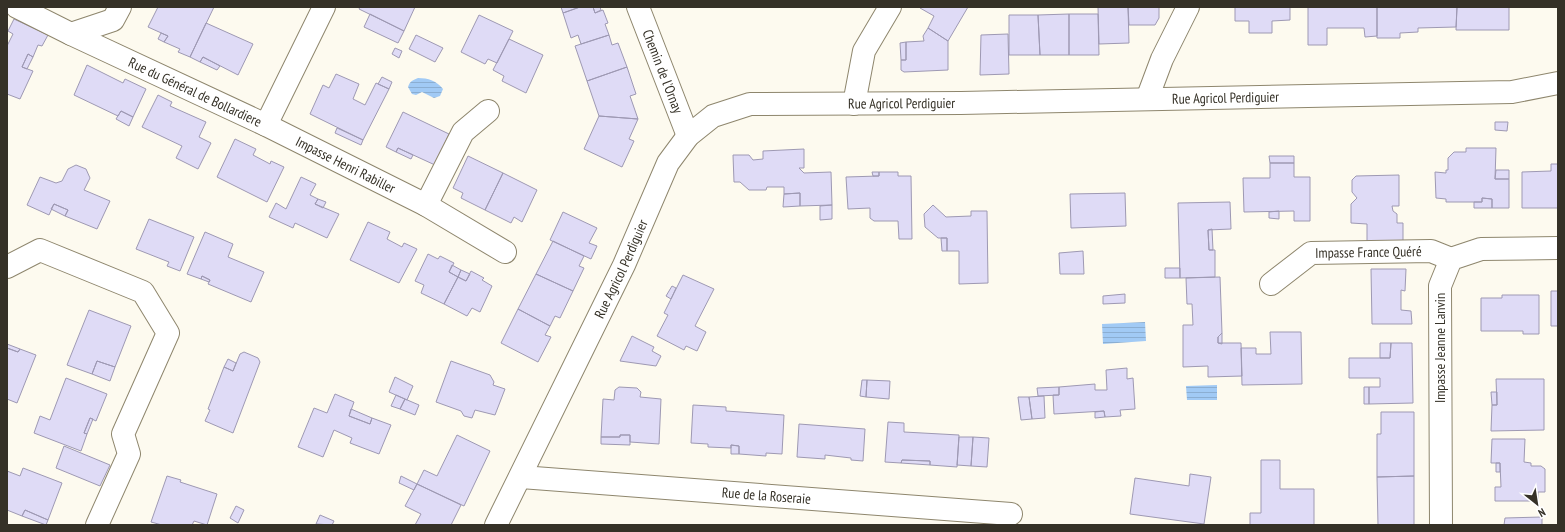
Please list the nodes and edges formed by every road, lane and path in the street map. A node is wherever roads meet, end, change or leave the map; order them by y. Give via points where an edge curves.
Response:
1 (16, 7) edge
2 (120, 7) edge
3 (324, 7) edge
4 (638, 7) edge
5 (890, 7) edge
6 (1188, 7) edge
7 (71, 34) junction
8 (1558, 83) edge
9 (1146, 99) junction
10 (854, 104) junction
11 (488, 111) dead end
12 (266, 125) junction
13 (688, 136) junction
14 (426, 205) junction
15 (1558, 248) edge
16 (505, 252) dead end
17 (1451, 259) junction
18 (7, 267) edge
19 (1271, 284) dead end
20 (521, 477) junction
21 (1011, 514) dead end
22 (97, 525) edge
23 (496, 525) edge
24 (1441, 525) edge

1 - 7 street, Rue du Général de Bollardiere
2 - 7 street via 114,20
3 - 12 street, Rue du Général de Bollardiere
4 - 13 street, Chemin de l'Ornay
5 - 10 street via 864,51
6 - 9 street via 1162,59
7 - 12 street, Rue du Général de Bollardiere
8 - 9 street, Rue Agricol Perdiguier via 1512,92
9 - 10 street, Rue Agricol Perdiguier
10 - 13 street, Rue Agricol Perdiguier via 750,104 713,116
11 - 14 street via 463,132
12 - 14 street, Impasse Henri Rabiller
13 - 20 street, Rue Agricol Perdiguier via 668,163 624,265
14 - 16 street, Impasse Henri Rabiller
15 - 17 street via 1481,249
17 - 19 street, Impasse France Quéré via 1431,251 1310,253
17 - 24 street, Impasse Jeanne Lanvin via 1440,286
18 - 22 street via 40,250 143,292 168,333 123,434 129,454
20 - 21 street, Rue de la Roseraie
20 - 23 street, Rue Agricol Perdiguier

